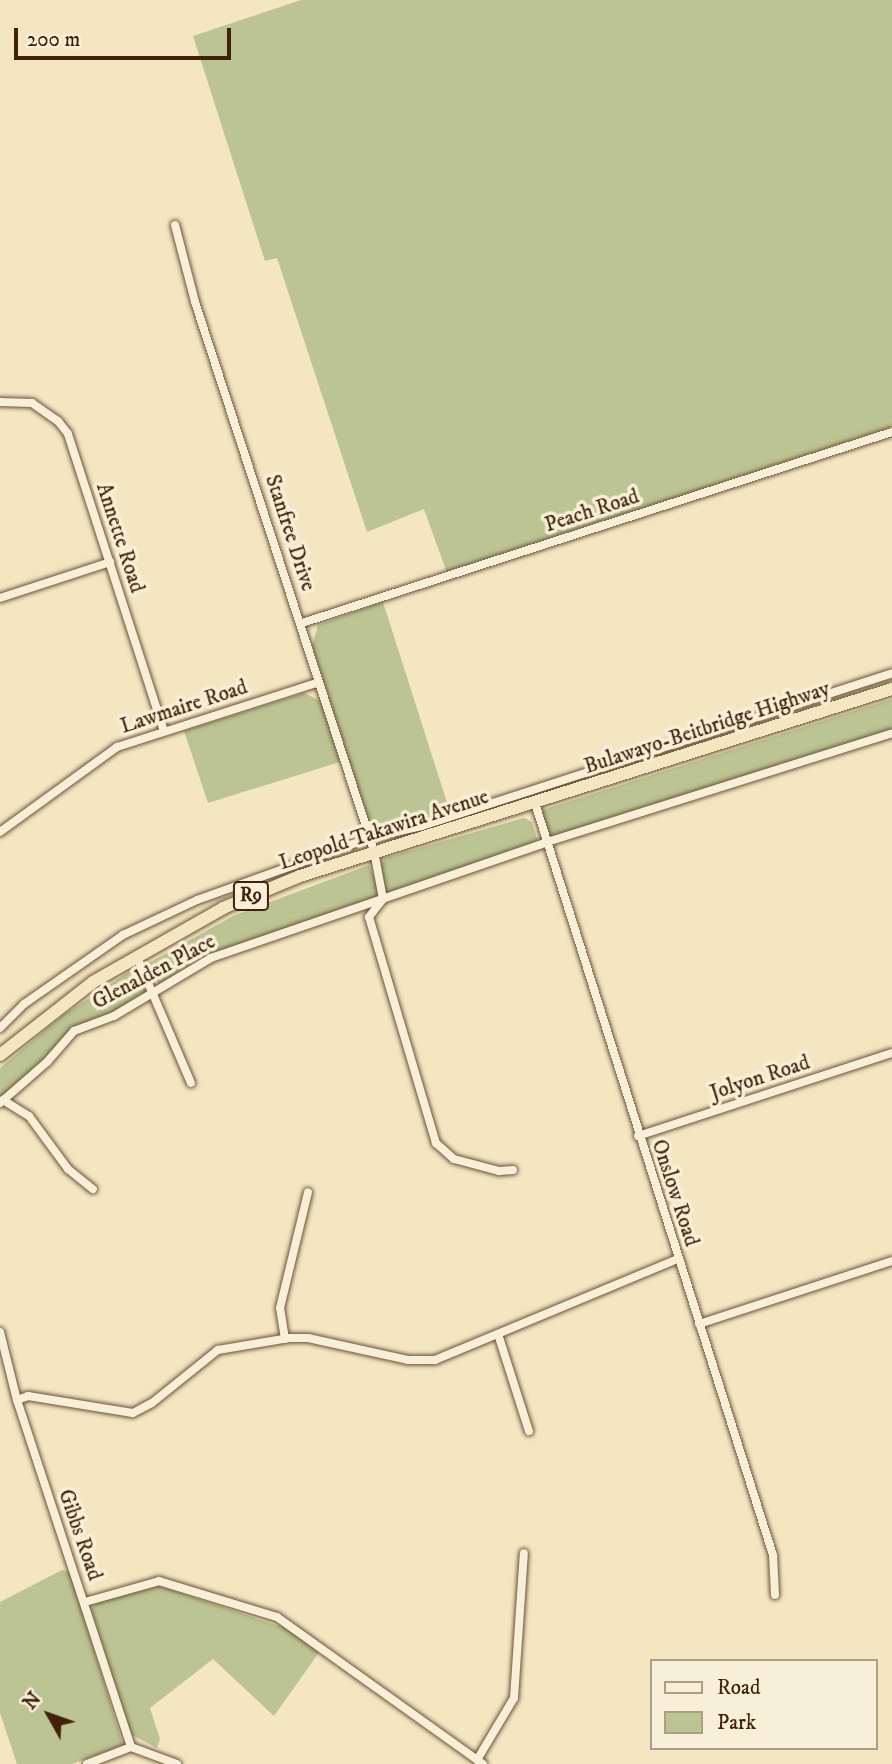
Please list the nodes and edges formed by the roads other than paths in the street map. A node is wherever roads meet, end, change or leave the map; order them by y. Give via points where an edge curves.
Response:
1 (175, 225) dead end
2 (0, 401) edge
3 (892, 432) edge
4 (110, 562) junction
5 (0, 598) edge
6 (302, 623) junction
7 (892, 673) edge
8 (319, 682) junction
9 (892, 689) edge
10 (163, 729) junction
11 (892, 733) edge
12 (657, 749) junction
13 (649, 766) junction
14 (508, 796) junction
15 (535, 803) junction
16 (510, 810) junction
17 (483, 811) junction
18 (0, 832) edge
19 (369, 838) junction
20 (547, 842) junction
21 (374, 851) junction
22 (383, 899) junction
23 (137, 957) junction
24 (153, 992) junction
25 (0, 1028) edge
26 (892, 1053) edge
27 (0, 1055) edge
28 (191, 1083) dead end
29 (2, 1102) edge
30 (638, 1136) junction
31 (513, 1170) dead end
32 (93, 1189) dead end
33 (308, 1192) dead end
34 (678, 1259) junction
35 (892, 1261) edge
36 (699, 1325) junction
37 (0, 1332) edge
38 (498, 1334) junction
39 (285, 1339) junction
40 (17, 1400) junction
41 (529, 1431) dead end
42 (524, 1553) dead end
43 (775, 1595) dead end
44 (85, 1602) junction
45 (131, 1747) junction
46 (480, 1762) edge
47 (87, 1764) edge
48 (177, 1764) edge

1 - 6 street, Stanfree Drive via 195,302
2 - 4 street, Annette Road via 32,402 58,421 73,448
3 - 6 street, Peach Road
4 - 5 street
4 - 10 street, Annette Road
6 - 8 street, Stanfree Drive
7 - 12 street
8 - 10 street, Lawmaire Road
8 - 19 street, Stanfree Drive
9 - 13 highway, Bulawayo-Beitbridge Highway / R9
10 - 18 street, Lawmaire Road via 107,753
11 - 20 street, Glenalden Place
12 - 13 street
12 - 14 street
13 - 15 highway, Bulawayo-Beitbridge Highway / R9
14 - 16 street
14 - 17 street
15 - 16 highway, Leopold Takawira Avenue / R9
15 - 20 street, Onslow Road
16 - 17 highway, Leopold Takawira Avenue / R9
17 - 19 street
17 - 21 highway, Leopold Takawira Avenue / R9
19 - 21 street, Stanfree Drive
19 - 25 street via 197,900 123,934 24,1004
20 - 22 street, Glenalden Place
20 - 30 street, Onslow Road
21 - 22 street, Stanfree Drive
21 - 23 highway, Leopold Takawira Avenue / R9 via 223,908
22 - 24 street, Glenalden Place via 211,958
22 - 31 street via 369,918 436,1143 454,1159 499,1171
23 - 24 street
23 - 27 highway, Leopold Takawira Avenue / R9 via 65,1002
24 - 28 street
24 - 29 street, Glenalden Place via 114,1016 74,1031
26 - 30 street, Jolyon Road
29 - 32 street via 29,1116 68,1169
30 - 34 street, Onslow Road
33 - 39 street via 280,1308
34 - 36 street, Onslow Road
34 - 38 street
35 - 36 street
36 - 43 street, Onslow Road via 773,1555
37 - 40 street, Gibbs Road
38 - 39 street via 421,1362 308,1338
38 - 41 street
39 - 40 street via 218,1350 133,1413 28,1396
40 - 44 street, Gibbs Road
42 - 46 street via 514,1699
44 - 45 street, Gibbs Road
44 - 46 street via 155,1581 276,1617
45 - 47 street
45 - 48 street

